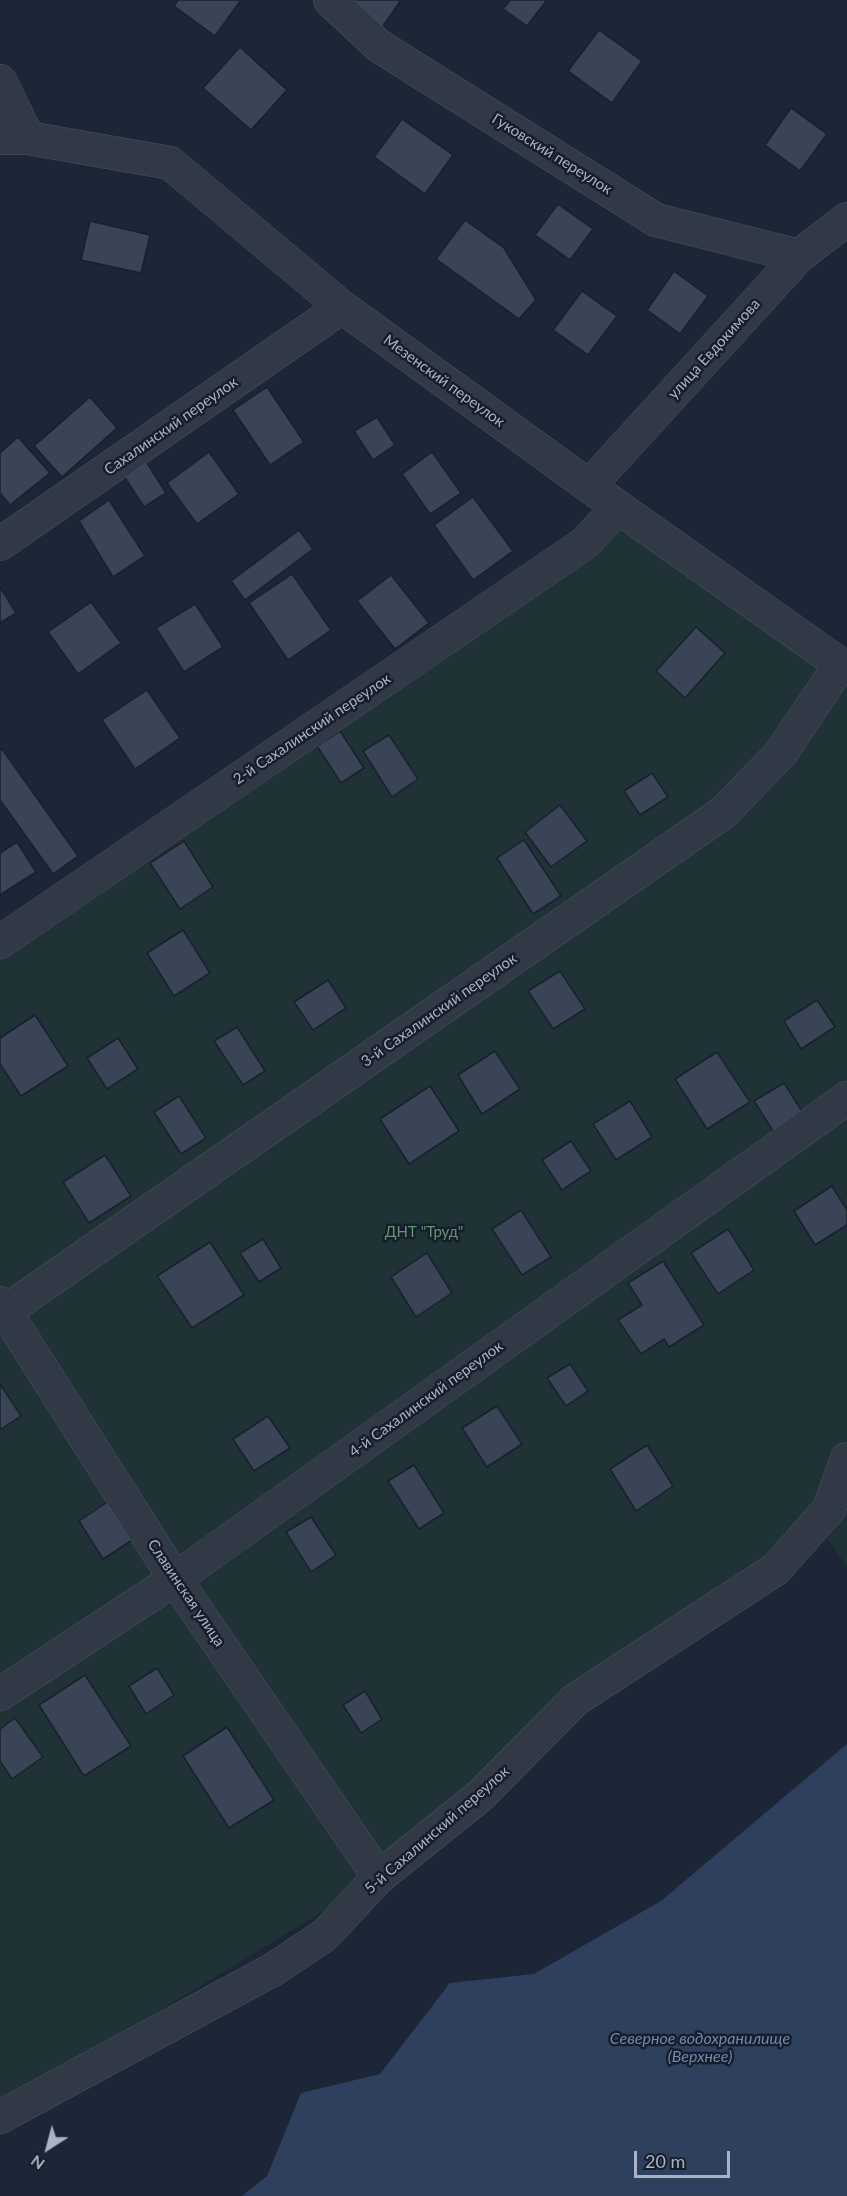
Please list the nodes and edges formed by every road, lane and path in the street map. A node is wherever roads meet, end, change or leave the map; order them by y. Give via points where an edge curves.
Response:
1 (330, 0) edge
2 (0, 81) edge
3 (14, 138) edge
4 (847, 219) edge
5 (799, 256) junction
6 (342, 307) junction
7 (589, 486) junction
8 (618, 507) junction
9 (0, 544) edge
10 (844, 667) edge
11 (0, 942) edge
12 (847, 1098) edge
13 (2, 1310) edge
14 (847, 1459) edge
15 (175, 1579) junction
16 (0, 1694) edge
17 (379, 1878) junction
18 (0, 2117) edge

1 - 5 street, Гуковский переулок via 379,46 656,220
2 - 3 street, Мезенский переулок
3 - 6 street, Мезенский переулок via 170,163
4 - 5 street, улица Евдокимова
5 - 7 street, улица Евдокимова
6 - 7 street, Мезенский переулок
6 - 9 street, Сахалинский переулок
7 - 8 street, Мезенский переулок
8 - 10 street, Мезенский переулок
8 - 11 street, 2-й Сахалинский переулок via 585,543
10 - 13 street, 3-й Сахалинский переулок via 781,753 724,812
12 - 15 street, 4-й Сахалинский переулок
13 - 15 street, Славинская улица
14 - 17 street, 5-й Сахалинский переулок via 829,1509 776,1569 575,1700 480,1796
15 - 16 street, 4-й Сахалинский переулок
15 - 17 street, Славинская улица
17 - 18 street, 5-й Сахалинский переулок via 325,1935 274,1969

